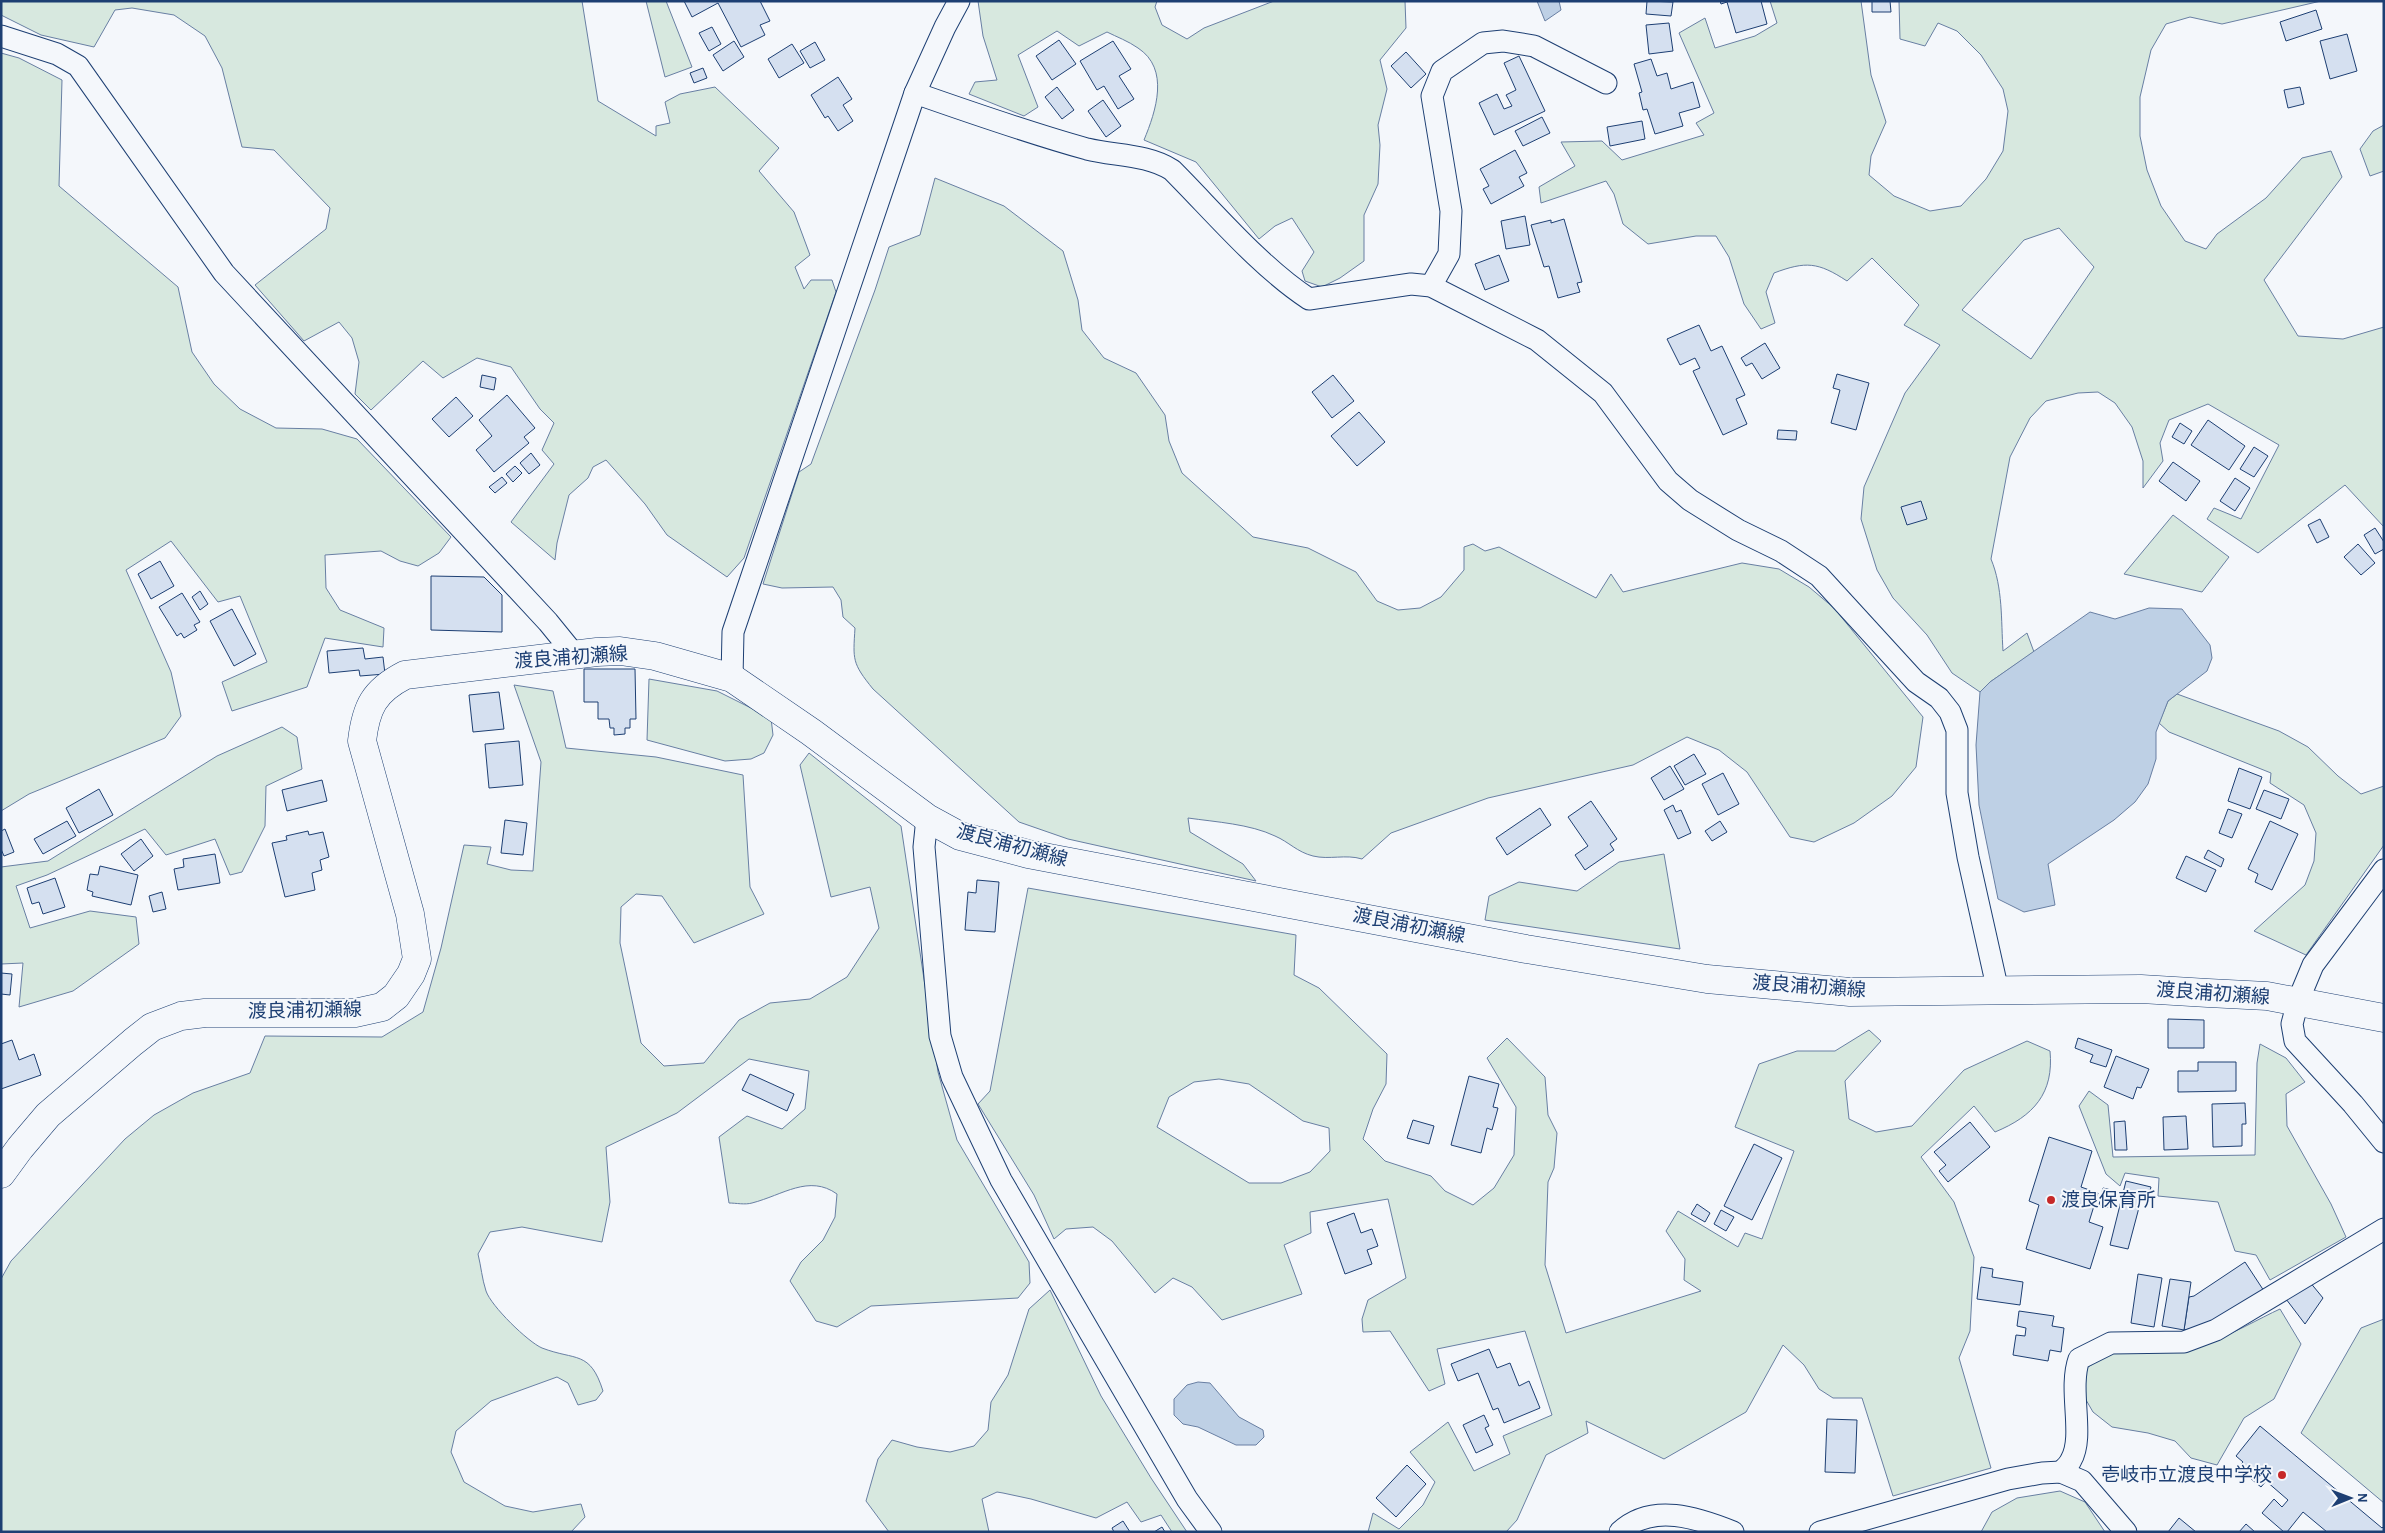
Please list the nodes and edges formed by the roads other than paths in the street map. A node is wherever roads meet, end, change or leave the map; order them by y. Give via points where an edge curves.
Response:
1 (959, 1) edge
2 (1, 36) edge
3 (1606, 83) dead end
4 (915, 94) junction
5 (1431, 286) junction
6 (574, 654) junction
7 (732, 678) junction
8 (927, 818) junction
9 (2384, 870) edge
10 (1998, 991) junction
11 (2298, 1001) junction
12 (2384, 1018) edge
13 (2384, 1142) edge
14 (1, 1174) edge
15 (2384, 1229) edge
16 (2061, 1472) junction
17 (1211, 1532) edge
18 (1620, 1532) edge
19 (1733, 1532) edge
20 (1820, 1532) edge
21 (2126, 1532) edge

1 - 4 street
2 - 6 street via 58,54 78,66 224,273 548,622
3 - 5 street via 1534,46 1503,41 1483,43 1442,70 1432,96 1452,211 1449,254
4 - 5 street via 1038,135 1160,162 1172,170 1271,270 1309,298 1412,284
4 - 7 street via 733,632
5 - 10 street via 1537,340 1602,393 1668,481 1690,500 1819,576 1916,682 1939,698 1950,712 1957,730 1957,793
6 - 7 main road, 渡良浦初瀬線 via 620,651 655,656
6 - 14 main road, 渡良浦初瀬線 via 405,675 388,684 369,707 362,741 410,914 417,960 396,996 382,1007 355,1013 205,1013 181,1016 152,1027 48,1115
7 - 8 main road, 渡良浦初瀬線
8 - 10 main road, 渡良浦初瀬線 via 960,836 1028,854 1526,949 1697,977 1850,992
8 - 17 street via 924,847 940,1036 952,1077 1001,1180 1054,1274 1187,1500
9 - 11 street via 2312,965
10 - 11 main road, 渡良浦初瀬線 via 2141,989 2267,996
11 - 12 main road, 渡良浦初瀬線
11 - 13 street via 2292,1024 2295,1041
15 - 16 street via 2216,1330 2184,1342 2110,1343 2079,1359 2074,1373 2076,1446 2071,1460
16 - 20 street via 2008,1479
16 - 21 street via 2082,1481
18 - 19 street via 1637,1520 1682,1515 1699,1518

